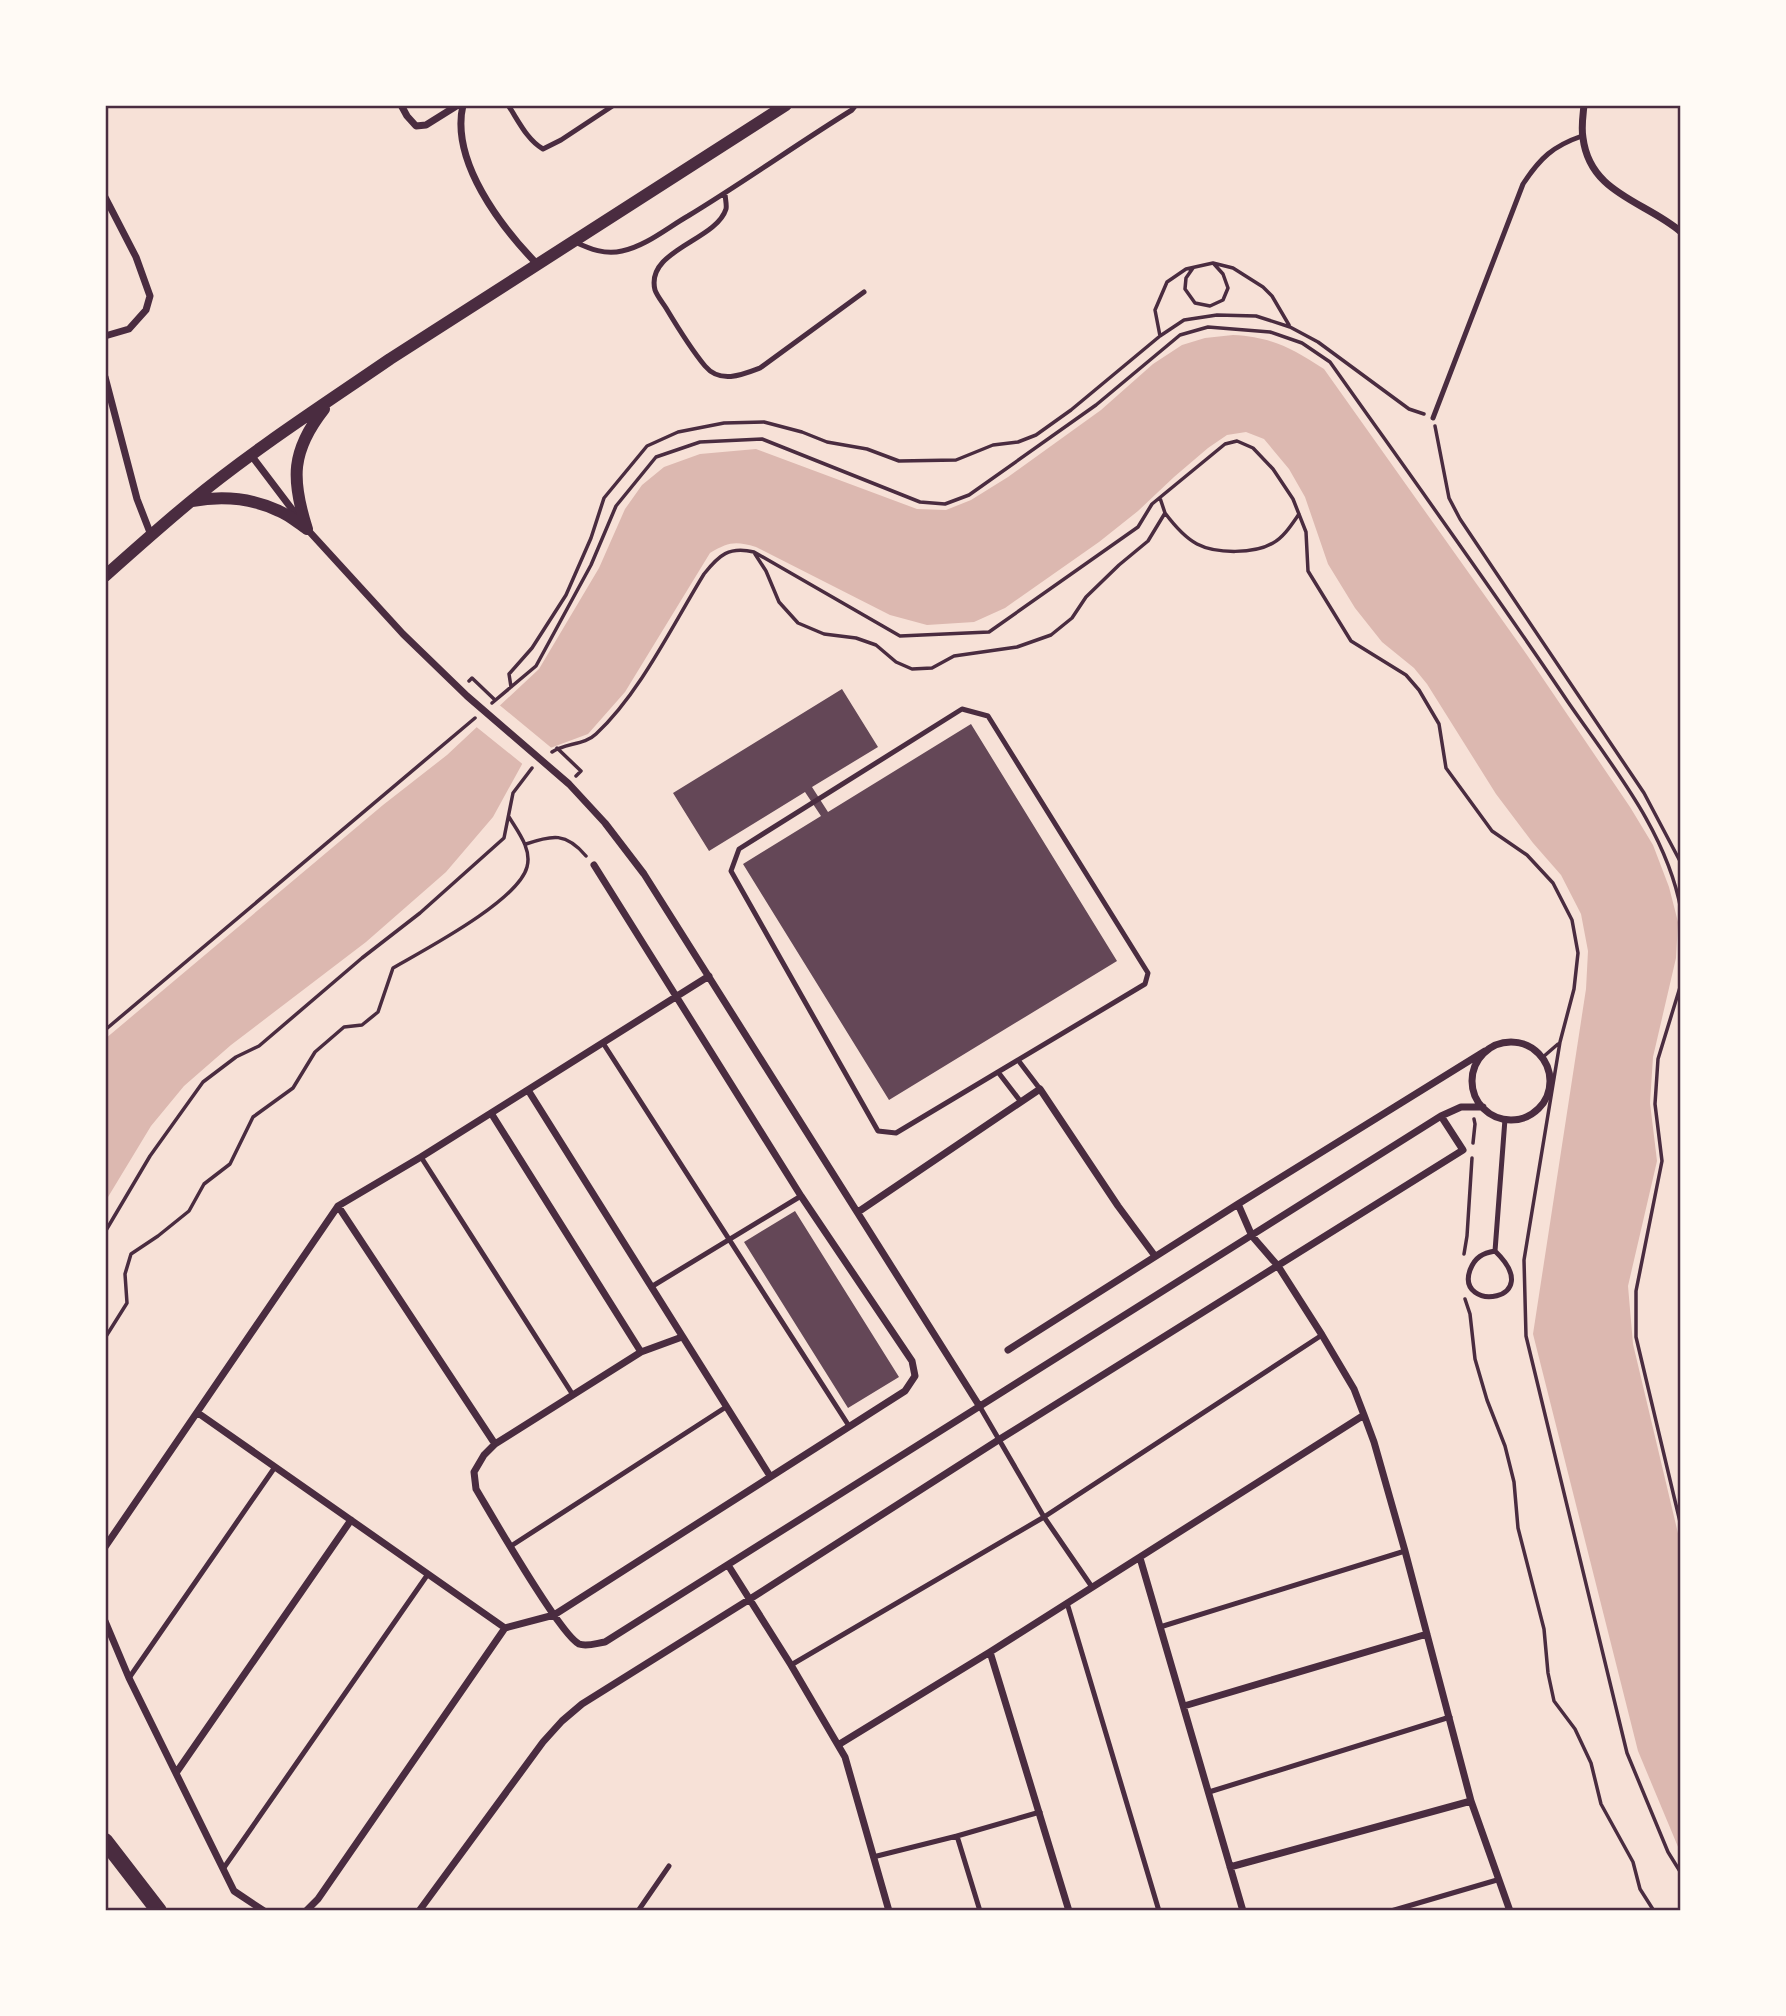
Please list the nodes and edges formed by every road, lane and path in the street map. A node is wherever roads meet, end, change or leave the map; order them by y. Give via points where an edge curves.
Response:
1 (401, 105) edge
2 (460, 105) edge
3 (508, 105) edge
4 (614, 105) edge
5 (786, 105) edge
6 (856, 105) edge
7 (1584, 105) edge
8 (446, 108) edge
9 (1582, 136) junction
10 (725, 193) junction
11 (105, 197) edge
12 (1681, 232) edge
13 (574, 242) junction
14 (1213, 263) junction
15 (538, 265) junction
16 (1194, 267) junction
17 (864, 292) dead end
18 (1290, 327) junction
19 (1160, 335) junction
20 (105, 336) edge
21 (105, 377) edge
22 (330, 400) junction
23 (1433, 418) junction
24 (251, 455) junction
25 (1160, 498) junction
26 (191, 501) junction
27 (1166, 513) junction
28 (1299, 513) junction
29 (307, 529) junction
30 (151, 535) junction
31 (754, 552) junction
32 (105, 576) edge
33 (472, 678) dead end
34 (511, 687) junction
35 (466, 726) dead end
36 (531, 768) dead end
37 (581, 771) dead end
38 (508, 816) junction
39 (526, 844) junction
40 (1681, 863) edge
41 (594, 865) joint
42 (1681, 910) edge
43 (709, 976) junction
44 (1681, 984) edge
45 (676, 997) junction
46 (105, 1030) edge
47 (1560, 1042) junction
48 (603, 1043) junction
49 (1485, 1051) junction
50 (1543, 1057) junction
51 (1018, 1060) junction
52 (998, 1072) junction
53 (1040, 1089) junction
54 (528, 1090) junction
55 (1021, 1102) junction
56 (1461, 1107) junction
57 (1483, 1107) junction
58 (491, 1113) junction
59 (1441, 1116) junction
60 (1505, 1119) junction
61 (1473, 1144) dead end
62 (421, 1157) junction
63 (1472, 1157) dead end
64 (801, 1196) junction
65 (1238, 1204) junction
66 (338, 1206) junction
67 (858, 1212) junction
68 (105, 1233) edge
69 (1252, 1236) junction
70 (729, 1240) junction
71 (1495, 1251) junction
72 (1464, 1255) dead end
73 (1155, 1256) junction
74 (1278, 1266) junction
75 (651, 1287) junction
76 (1462, 1293) dead end
77 (1322, 1335) junction
78 (682, 1337) junction
79 (105, 1338) edge
80 (1008, 1350) dead end
81 (640, 1352) junction
82 (573, 1395) junction
83 (726, 1407) junction
84 (980, 1407) junction
85 (198, 1413) junction
86 (1364, 1415) junction
87 (849, 1426) junction
88 (1000, 1439) junction
89 (495, 1444) junction
90 (275, 1467) junction
91 (770, 1476) junction
92 (1044, 1517) junction
93 (351, 1520) junction
94 (1681, 1526) edge
95 (511, 1546) junction
96 (105, 1547) edge
97 (1405, 1551) junction
98 (1140, 1558) junction
99 (728, 1565) junction
100 (428, 1574) junction
101 (1092, 1587) junction
102 (751, 1599) junction
103 (1067, 1603) junction
104 (554, 1615) junction
105 (105, 1621) edge
106 (1160, 1627) junction
107 (505, 1628) junction
108 (1427, 1634) junction
109 (990, 1652) junction
110 (791, 1665) junction
111 (129, 1678) junction
112 (1184, 1706) junction
113 (1450, 1717) junction
114 (838, 1745) junction
115 (176, 1773) junction
116 (1209, 1792) junction
117 (1471, 1801) junction
118 (1040, 1812) junction
119 (957, 1836) junction
120 (105, 1841) edge
121 (873, 1857) junction
122 (669, 1867) dead end
123 (1230, 1867) junction
124 (223, 1869) junction
125 (1681, 1873) edge
126 (1497, 1880) junction
127 (159, 1911) edge
128 (264, 1911) edge
129 (306, 1911) edge
130 (419, 1911) edge
131 (639, 1911) edge
132 (889, 1911) edge
133 (980, 1911) edge
134 (1069, 1911) edge
135 (1159, 1911) edge
136 (1243, 1911) edge
137 (1391, 1911) edge
138 (1510, 1911) edge
139 (1654, 1911) edge

1 - 8 street via 415,126 426,125
2 - 8 street
2 - 15 street via 461,134 485,198
3 - 4 lane via 529,138 543,149
5 - 13 street
6 - 10 lane
7 - 9 street
9 - 12 street via 1586,155 1608,186
9 - 23 lane via 1551,150 1523,184
10 - 13 lane via 622,251 606,253
10 - 17 lane via 726,208 718,222 662,262 655,274 655,290 707,369 723,377 760,368
11 - 20 street via 150,296 146,310 129,329
13 - 15 street
14 - 16 path
14 - 16 path via 1228,288 1223,300 1210,306 1195,303 1185,289
14 - 18 path via 1233,268 1263,287
15 - 22 street
16 - 19 path via 1167,282 1155,310
18 - 19 path via 1256,316 1217,316 1184,320
18 - 23 path via 1318,342 1409,409
19 - 34 path via 1036,435 956,460 899,461 764,422 724,423 678,432 647,446 604,498 566,596 532,649 509,674
21 - 30 street via 131,479
22 - 24 street
22 - 29 street via 303,441 297,465 299,506
23 - 40 path via 1449,498 1460,519 1644,793
24 - 26 street
24 - 29 street
25 - 27 path
25 - 28 path via 1225,444 1237,441 1253,448 1273,469
25 - 31 path via 1138,527 989,632 900,636
26 - 29 street via 212,498 256,503
26 - 30 street
27 - 28 path via 1177,529 1198,545 1244,552 1273,543
27 - 31 path via 1148,541 1118,565 1051,635 1017,647 954,656 932,668 912,669 876,645 824,634 798,623 779,602
28 - 47 path via 1306,532 1308,571 1351,641 1406,675 1419,690 1439,724 1446,768 1492,831 1527,855 1553,883 1572,920 1578,953
29 - 43 street via 402,634 565,780 606,823
30 - 32 street
31 - 37 path via 740,549 716,560 629,697 593,737 557,748
33 - 34 path via 495,700
34 - 42 path via 536,666 591,565 616,506 656,457 700,442 762,439 920,502 945,503 969,495 1096,405 1180,335 1208,327 1270,331 1302,343 1330,362 1490,587 1659,841
35 - 46 path
36 - 38 path via 513,793
38 - 39 path
38 - 68 path via 504,838 420,913 259,1046 203,1082 150,1156
39 - 41 path via 550,836 576,843
39 - 79 path via 527,867 514,887 452,934 393,968 378,1012 362,1025 344,1027 315,1052 293,1088 253,1117 230,1164 204,1184 189,1210 131,1254 125,1274 127,1303
41 - 45 street
43 - 45 street
43 - 67 street
44 - 94 path via 1658,1059 1655,1104 1662,1161 1636,1291 1636,1337
45 - 48 street
45 - 64 street
47 - 50 path
47 - 125 path via 1524,1260 1526,1336 1628,1753 1668,1853
48 - 54 street
48 - 70 lane
49 - 50 street via 1508,1041 1533,1048
49 - 57 street via 1477,1060 1473,1085
49 - 65 street
50 - 60 street via 1551,1082 1541,1107 1530,1115
51 - 52 lane
51 - 52 lane via 1145,984 1148,973 988,716 962,709 740,849 731,871 878,1131 896,1133
51 - 53 lane
52 - 55 lane
53 - 55 street
53 - 73 street
54 - 58 street
54 - 75 street
55 - 67 street
56 - 57 street
56 - 59 street
56 - 61 path via 1472,1112
57 - 60 street
58 - 62 street
58 - 81 street
59 - 69 street
59 - 74 street via 1462,1150
60 - 71 lane
62 - 66 street
62 - 82 lane
63 - 72 path
64 - 70 lane
64 - 87 street via 912,1361 915,1376 905,1391
65 - 69 street
65 - 73 street
66 - 85 street
66 - 89 street
67 - 84 street
69 - 74 street
69 - 84 street
70 - 75 lane
70 - 87 lane
71 - 71 lane via 1509,1266 1511,1283 1506,1292 1486,1298 1476,1294 1469,1276 1477,1258
73 - 80 street
74 - 77 street
74 - 88 street
75 - 78 street
76 - 139 path via 1470,1314 1475,1359 1506,1446 1554,1700 1575,1729 1591,1763 1601,1804
77 - 86 street
77 - 92 lane
78 - 81 street
78 - 83 street
81 - 82 street
82 - 89 street
83 - 91 street
83 - 95 lane
84 - 88 lane
84 - 99 street
85 - 90 street
85 - 96 street
86 - 97 street
86 - 98 street
87 - 91 street
88 - 92 lane
88 - 102 street
89 - 95 street via 474,1472 476,1489
90 - 93 street
90 - 111 lane
91 - 104 street
92 - 101 lane
92 - 110 lane
93 - 100 street
93 - 115 street
95 - 104 street
97 - 106 lane
97 - 108 street
98 - 101 street
98 - 106 street
99 - 102 street
99 - 104 street via 606,1642 576,1643
100 - 107 street
100 - 124 lane
101 - 103 street
102 - 110 street
102 - 130 street via 562,1721
103 - 109 street
103 - 135 lane
104 - 107 street
105 - 111 street
106 - 112 street
107 - 129 street
108 - 112 street
108 - 113 street
109 - 114 street
109 - 118 street
110 - 114 street
111 - 115 street
112 - 116 street
113 - 116 lane
113 - 117 street
114 - 121 street
115 - 124 street
116 - 123 street
117 - 123 street
117 - 126 street
118 - 119 lane
118 - 134 street
119 - 121 lane
119 - 133 lane
120 - 127 highway
121 - 132 street
122 - 131 lane
123 - 136 street
124 - 128 street via 233,1891
126 - 137 lane
126 - 138 street

